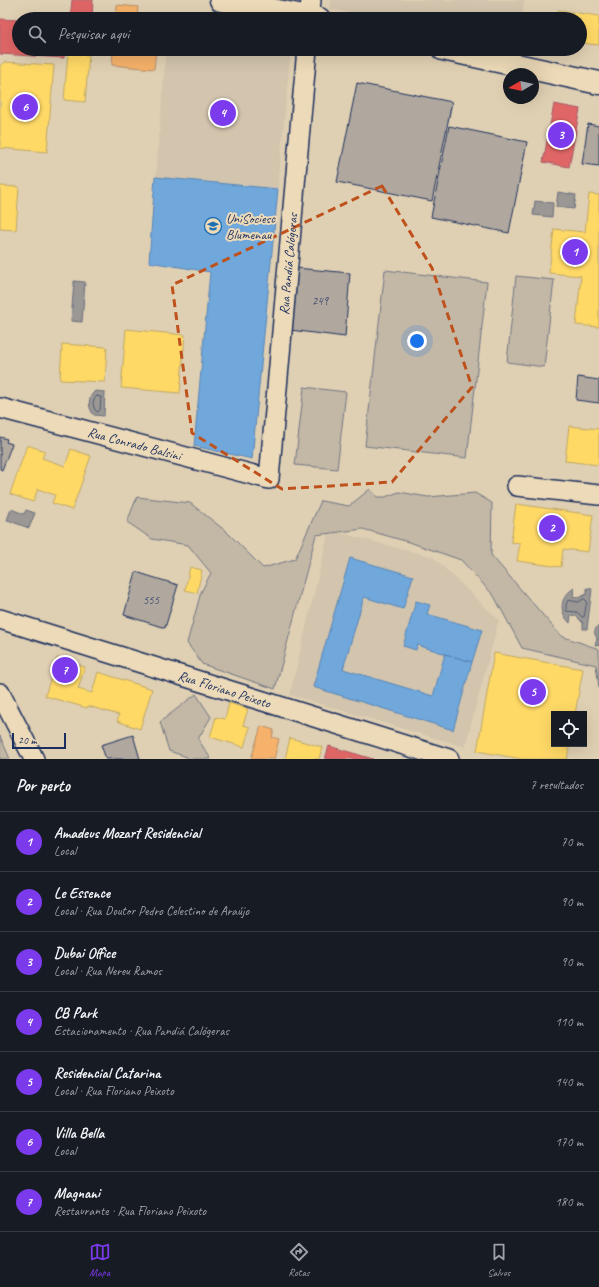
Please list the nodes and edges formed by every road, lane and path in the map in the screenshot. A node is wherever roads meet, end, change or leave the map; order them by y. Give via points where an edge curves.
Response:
1 (221, 0) edge
2 (299, 12) edge
3 (305, 56) edge
4 (475, 56) edge
5 (599, 83) edge
6 (0, 408) edge
7 (269, 478) joint
8 (517, 486) dead end
9 (599, 495) edge
10 (0, 619) edge
11 (0, 693) edge
12 (34, 759) edge
13 (447, 759) edge

1 - 2 main road
3 - 7 street, Rua Pandiá Calógeras
4 - 5 main road
6 - 7 street, Rua Conrado Balsini
8 - 9 street
10 - 13 street, Rua Floriano Peixoto
11 - 12 street

